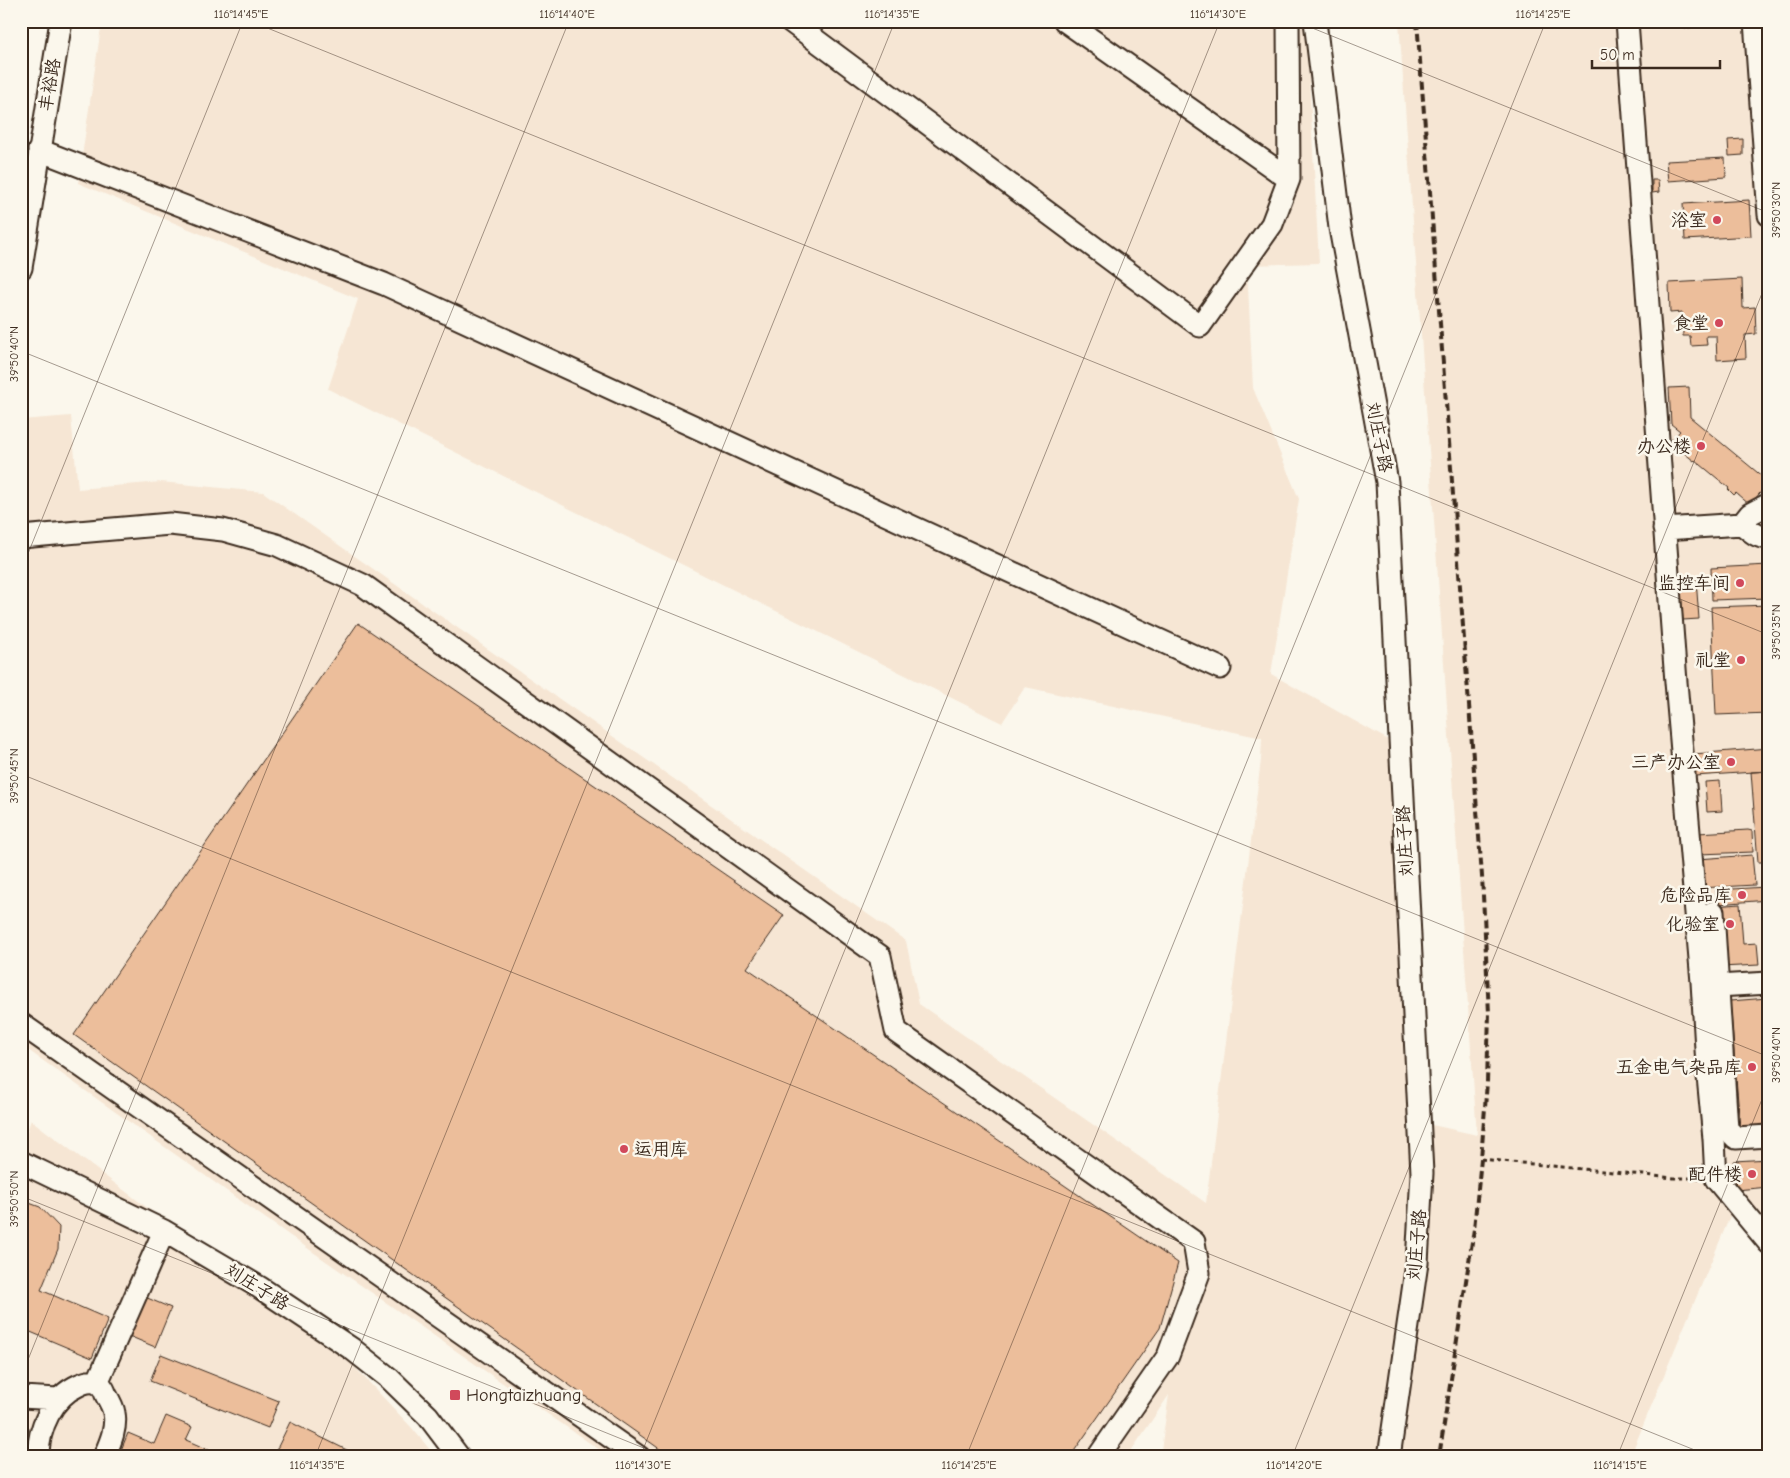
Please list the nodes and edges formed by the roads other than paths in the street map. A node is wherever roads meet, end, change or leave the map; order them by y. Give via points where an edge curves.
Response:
1 (61, 21) edge
2 (790, 21) edge
3 (1065, 21) edge
4 (1288, 21) edge
5 (1315, 21) edge
6 (1627, 21) edge
7 (1755, 21) edge
8 (39, 150) junction
9 (1289, 179) junction
10 (26, 204) edge
11 (1769, 215) edge
12 (21, 268) edge
13 (1769, 504) edge
14 (1742, 524) junction
15 (1664, 529) junction
16 (21, 536) edge
17 (1769, 537) edge
18 (1220, 668) dead end
19 (1713, 912) dead end
20 (1769, 983) edge
21 (1717, 986) junction
22 (21, 1024) edge
23 (1769, 1136) edge
24 (21, 1162) edge
25 (164, 1231) junction
26 (1769, 1243) edge
27 (97, 1383) junction
28 (21, 1397) edge
29 (58, 1399) junction
30 (33, 1445) edge
31 (104, 1457) edge
32 (459, 1457) edge
33 (639, 1457) edge
34 (1098, 1457) edge
35 (1389, 1457) edge

1 - 8 street, 丰裕路
2 - 9 street via 1200,326 1272,224
3 - 9 street
4 - 9 street
5 - 35 street, 刘庄子路 via 1340,228 1387,482 1422,1173 1417,1264
6 - 15 street
7 - 11 street
8 - 10 street, 丰裕路
8 - 18 street via 384,284
10 - 12 street, 丰裕路
13 - 14 street via 1750,514
14 - 15 street
14 - 17 street via 1754,534
15 - 26 street via 1716,1179
16 - 34 street via 170,524 223,530 277,545 363,585 880,956 896,1031 1194,1242 1198,1273 1168,1356
19 - 21 street
20 - 21 street
21 - 23 street via 1727,1129 1736,1138
22 - 33 street
24 - 25 street, 刘庄子路
25 - 27 street
25 - 32 street, 刘庄子路 via 259,1287 352,1349 390,1379 428,1416
27 - 29 street via 83,1383
27 - 31 street via 102,1386 114,1412 114,1434
28 - 29 street
29 - 30 street

